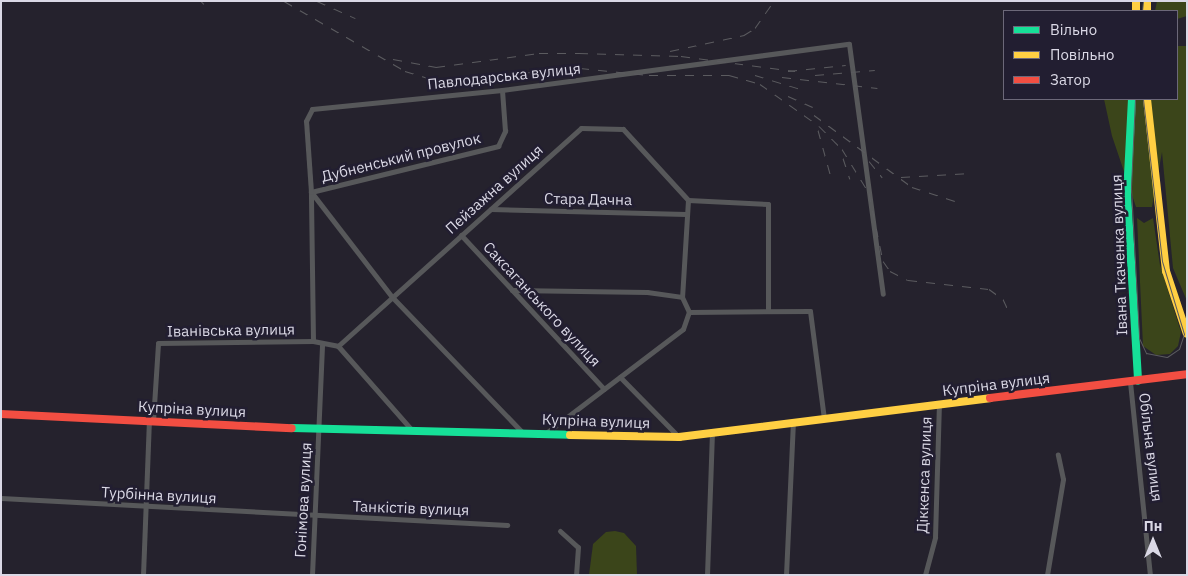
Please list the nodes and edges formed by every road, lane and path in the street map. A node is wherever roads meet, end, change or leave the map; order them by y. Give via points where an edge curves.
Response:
1 (502, 90) junction
2 (1132, 100) edge
3 (1147, 100) edge
4 (311, 192) junction
5 (688, 200) junction
6 (490, 209) junction
7 (686, 214) junction
8 (461, 235) junction
9 (512, 290) junction
10 (884, 294) dead end
11 (392, 297) junction
12 (682, 297) junction
13 (768, 311) junction
14 (689, 312) junction
15 (1187, 334) edge
16 (313, 341) junction
17 (322, 342) junction
18 (338, 346) junction
19 (1187, 374) edge
20 (620, 377) junction
21 (1134, 381) junction
22 (604, 389) junction
23 (938, 405) junction
24 (1, 414) edge
25 (824, 419) junction
26 (151, 421) junction
27 (793, 422) junction
28 (319, 428) junction
29 (411, 429) junction
30 (522, 432) junction
31 (712, 432) junction
32 (546, 433) junction
33 (679, 437) junction
34 (1058, 455) dead end
35 (1, 498) edge
36 (146, 506) junction
37 (315, 516) junction
38 (507, 525) dead end
39 (560, 531) dead end
40 (143, 575) edge
41 (312, 575) edge
42 (576, 575) edge
43 (707, 575) edge
44 (786, 575) edge
45 (925, 575) edge
46 (1047, 575) edge
47 (1150, 575) edge

1 - 4 street, Дубненський провулок via 505,131 498,146
1 - 4 street, Павлодарська вулиця via 312,109 306,121
1 - 10 street, Павлодарська вулиця via 849,44
2 - 21 main road, Івана Ткаченка вулиця via 1127,194
3 - 15 main road via 1166,271
4 - 11 street
4 - 16 street
5 - 6 street, Пейзажна вулиця via 623,129 581,128
5 - 7 street
5 - 13 street via 768,204
6 - 7 street, Стара Дачна
6 - 8 street, Пейзажна вулиця
7 - 12 street
8 - 9 street, Саксаганського вулиця
8 - 11 street, Пейзажна вулиця
9 - 12 street via 647,292
9 - 22 street, Саксаганського вулиця
11 - 18 street
11 - 30 street
12 - 14 street
13 - 14 street
13 - 25 street via 810,311
14 - 20 street via 682,329
16 - 17 street, Іванівська вулиця
16 - 26 street, Іванівська вулиця via 158,343
17 - 18 street, Іванівська вулиця
17 - 28 street
18 - 29 street
19 - 21 main road, Купріна вулиця
20 - 22 street
20 - 33 street
21 - 23 main road, Купріна вулиця
21 - 47 street, Обільна вулиця
22 - 32 street
23 - 25 main road, Купріна вулиця
23 - 45 street, Діккенса вулиця via 935,537
24 - 26 main road, Купріна вулиця
25 - 27 main road, Купріна вулиця
26 - 28 main road, Купріна вулиця
26 - 36 street
27 - 31 main road, Купріна вулиця
27 - 44 street
28 - 29 main road, Купріна вулиця
28 - 37 street, Гонімова вулиця
29 - 30 main road, Купріна вулиця
30 - 32 main road, Купріна вулиця
31 - 33 main road, Купріна вулиця
31 - 43 street
32 - 33 main road, Купріна вулиця
34 - 46 street via 1063,479
35 - 36 street, Турбінна вулиця
36 - 37 street, Турбінна вулиця
36 - 40 street
37 - 38 street, Танкістів вулиця
37 - 41 street, Гонімова вулиця
39 - 42 street via 578,547

